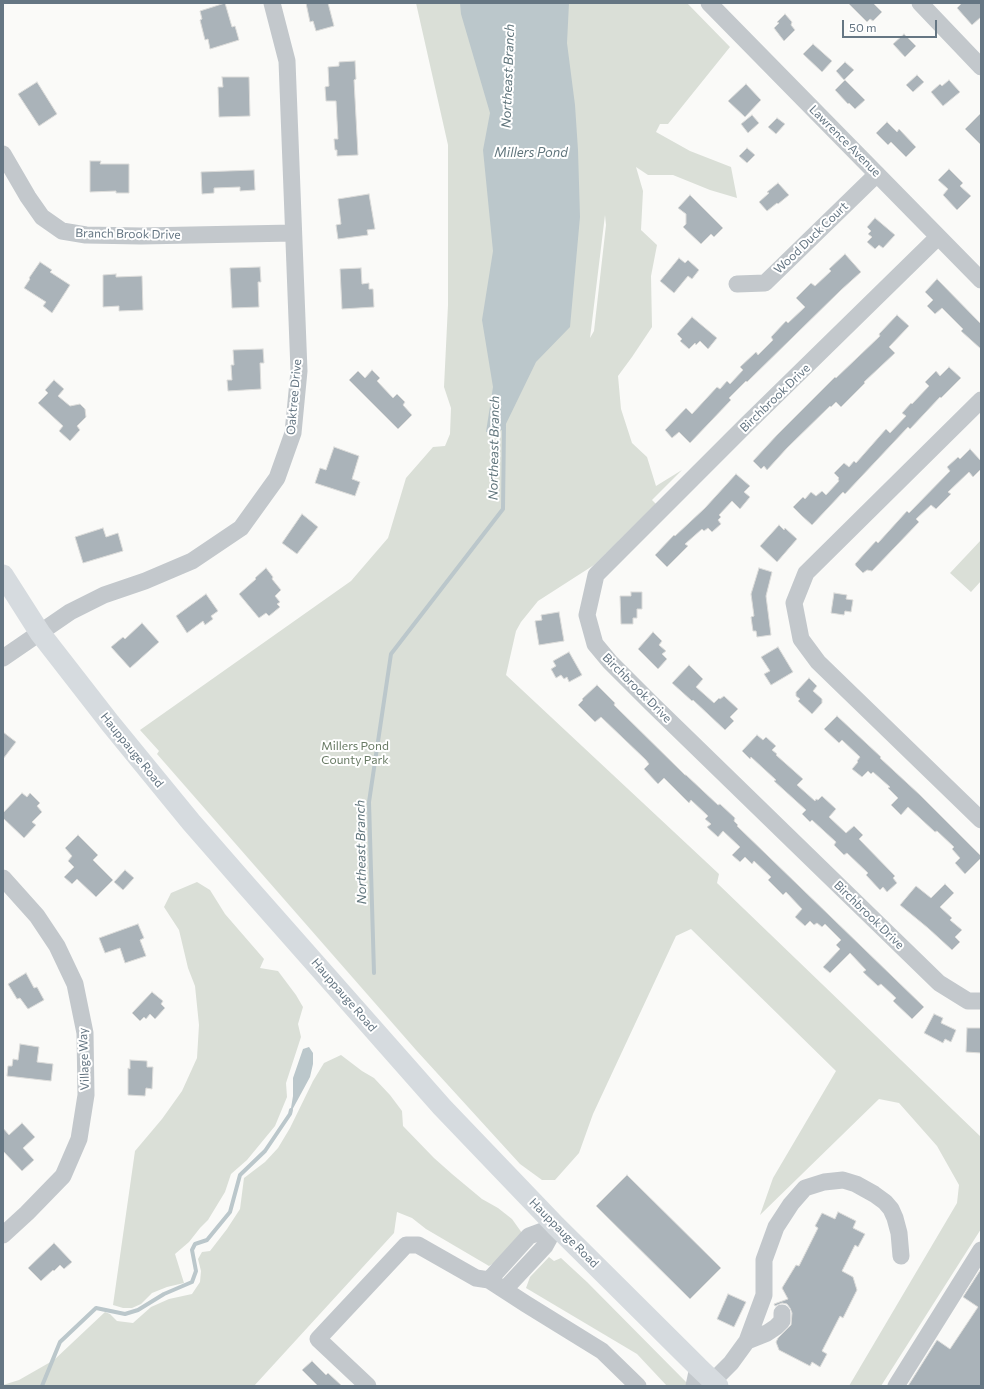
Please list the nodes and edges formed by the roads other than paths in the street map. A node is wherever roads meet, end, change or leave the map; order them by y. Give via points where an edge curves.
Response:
1 (272, 3) edge
2 (709, 3) edge
3 (920, 3) edge
4 (981, 67) edge
5 (3, 154) edge
6 (877, 174) junction
7 (293, 233) junction
8 (938, 237) junction
9 (981, 280) edge
10 (736, 284) dead end
11 (981, 400) edge
12 (3, 575) edge
13 (40, 633) junction
14 (3, 658) edge
15 (981, 820) edge
16 (3, 878) edge
17 (981, 1001) edge
18 (556, 1226) junction
19 (3, 1235) edge
20 (981, 1250) edge
21 (901, 1256) dead end
22 (489, 1280) junction
23 (764, 1287) junction
24 (505, 1289) junction
25 (747, 1341) junction
26 (706, 1380) edge
27 (368, 1386) edge
28 (638, 1386) edge
29 (896, 1386) edge

1 - 7 street, Oaktree Drive via 287,61
2 - 6 street, Lawrence Avenue
3 - 4 street
5 - 7 street, Branch Brook Drive via 42,217 62,231 86,235 141,236
6 - 8 street, Lawrence Avenue
6 - 10 street, Wood Duck Court via 765,283
7 - 13 street, Oaktree Drive via 299,371 293,433 277,478 241,528 192,561 104,595 70,612
8 - 9 street, Lawrence Avenue
8 - 17 street, Birchbrook Drive via 596,575 586,615 595,644 657,708 939,983 968,1001
11 - 15 street via 806,573 794,603 801,639 818,662
12 - 13 main road, Hauppauge Road
13 - 14 street, Oaktree Drive
13 - 18 main road, Hauppauge Road via 110,723 236,873 442,1107
16 - 19 street, Village Way via 37,916 57,946 75,984 86,1033 86,1095 79,1139 63,1176
18 - 22 street via 529,1236
18 - 24 street via 545,1246
18 - 26 main road, Hauppauge Road
20 - 29 street
21 - 23 street via 895,1218 885,1202 856,1184 843,1180 824,1182 805,1188 776,1227 764,1260
22 - 24 street
22 - 27 street via 476,1278 418,1245 406,1245 318,1340
23 - 25 street via 764,1295
23 - 25 street via 780,1308 782,1321 767,1333
24 - 28 street via 602,1351
25 - 26 street via 731,1363

